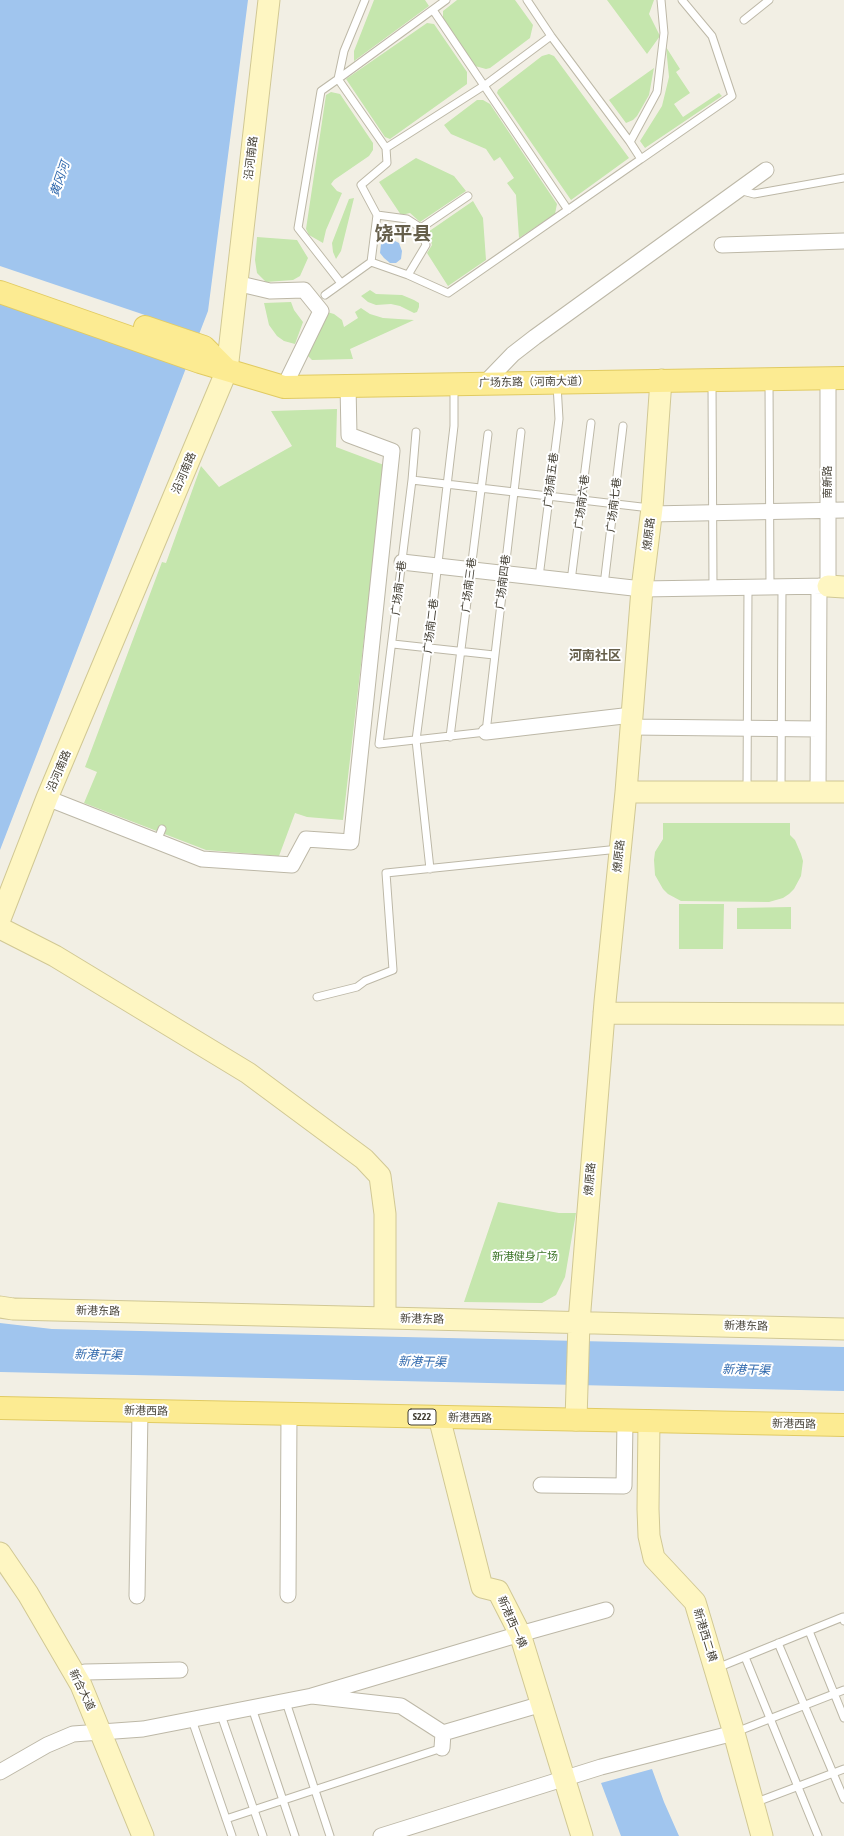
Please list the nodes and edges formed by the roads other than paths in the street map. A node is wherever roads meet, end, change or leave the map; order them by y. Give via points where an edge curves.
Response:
1 (269, 0) edge
2 (365, 0) edge
3 (446, 0) edge
4 (527, 0) edge
5 (661, 0) edge
6 (682, 0) edge
7 (769, 0) edge
8 (433, 10) junction
9 (744, 20) dead end
10 (551, 36) junction
11 (338, 79) junction
12 (485, 85) junction
13 (630, 142) junction
14 (386, 148) junction
15 (641, 159) junction
16 (766, 170) dead end
17 (844, 178) edge
18 (739, 190) junction
19 (468, 196) dead end
20 (568, 210) junction
21 (377, 215) junction
22 (421, 228) junction
23 (844, 241) edge
24 (722, 245) dead end
25 (371, 262) junction
26 (408, 275) junction
27 (0, 277) edge
28 (236, 283) junction
29 (340, 283) junction
30 (0, 292) edge
31 (320, 298) junction
32 (227, 370) junction
33 (769, 378) junction
34 (836, 378) edge
35 (660, 380) junction
36 (712, 380) junction
37 (557, 382) junction
38 (485, 383) junction
39 (454, 384) junction
40 (348, 386) junction
41 (284, 387) junction
42 (592, 423) dead end
43 (623, 426) dead end
44 (416, 432) dead end
45 (521, 432) dead end
46 (488, 434) dead end
47 (412, 480) junction
48 (447, 484) junction
49 (481, 488) junction
50 (513, 492) junction
51 (550, 496) junction
52 (582, 500) junction
53 (614, 504) junction
54 (829, 510) junction
55 (844, 510) edge
56 (652, 511) junction
57 (769, 511) junction
58 (712, 513) junction
59 (402, 562) junction
60 (438, 566) junction
61 (471, 570) junction
62 (504, 573) junction
63 (539, 577) junction
64 (571, 581) junction
65 (604, 585) junction
66 (830, 586) edge
67 (748, 587) junction
68 (776, 587) junction
69 (713, 588) junction
70 (642, 589) junction
71 (393, 644) junction
72 (428, 648) junction
73 (460, 652) junction
74 (494, 655) junction
75 (631, 721) junction
76 (747, 728) junction
77 (782, 728) junction
78 (818, 729) junction
79 (486, 732) junction
80 (450, 737) junction
81 (416, 740) junction
82 (626, 792) junction
83 (747, 792) junction
84 (781, 792) junction
85 (818, 792) junction
86 (844, 792) edge
87 (48, 798) junction
88 (620, 849) junction
89 (430, 868) junction
90 (0, 919) edge
91 (0, 928) edge
92 (317, 998) dead end
93 (604, 1013) junction
94 (844, 1014) edge
95 (0, 1307) edge
96 (385, 1318) junction
97 (579, 1327) junction
98 (844, 1329) edge
99 (0, 1408) edge
100 (140, 1411) junction
101 (288, 1413) junction
102 (439, 1417) junction
103 (576, 1420) junction
104 (625, 1421) junction
105 (649, 1421) junction
106 (844, 1425) edge
107 (541, 1485) dead end
108 (0, 1553) edge
109 (137, 1596) dead end
110 (288, 1596) dead end
111 (606, 1610) dead end
112 (844, 1621) edge
113 (809, 1631) junction
114 (520, 1634) junction
115 (778, 1643) junction
116 (745, 1657) junction
117 (715, 1669) junction
118 (180, 1670) dead end
119 (76, 1677) junction
120 (844, 1690) edge
121 (834, 1694) junction
122 (312, 1696) junction
123 (286, 1702) junction
124 (542, 1704) junction
125 (804, 1705) junction
126 (252, 1708) junction
127 (221, 1715) junction
128 (844, 1718) edge
129 (770, 1719) junction
130 (192, 1720) junction
131 (101, 1732) junction
132 (443, 1733) junction
133 (734, 1733) junction
134 (442, 1748) joint
135 (844, 1769) edge
136 (0, 1772) edge
137 (833, 1773) junction
138 (563, 1778) junction
139 (798, 1787) junction
140 (315, 1789) junction
141 (844, 1799) edge
142 (283, 1800) junction
143 (754, 1804) junction
144 (254, 1809) junction
145 (226, 1819) junction
146 (144, 1836) edge
147 (232, 1836) edge
148 (263, 1836) edge
149 (295, 1836) edge
150 (330, 1836) edge
151 (381, 1836) edge
152 (582, 1836) edge
153 (762, 1836) edge
154 (818, 1836) edge

1 - 28 main road, 沿河南路
2 - 11 lane via 344,51
3 - 8 lane
4 - 10 lane
5 - 13 lane via 664,33 657,92
6 - 15 lane via 712,36 732,96
7 - 9 lane
8 - 11 lane
8 - 12 lane
10 - 12 lane
10 - 13 lane
11 - 14 lane
11 - 29 lane via 321,90 298,228
12 - 14 lane
12 - 20 lane
13 - 15 lane
14 - 21 lane via 387,163 361,185
15 - 20 lane
16 - 18 street
17 - 18 lane via 754,194
18 - 38 street via 535,337 513,354
19 - 22 lane
20 - 26 lane via 448,293
21 - 22 lane via 407,219
21 - 25 lane
22 - 26 lane via 426,245
23 - 24 street
25 - 26 lane
25 - 29 lane
27 - 32 main road via 204,347
28 - 31 street via 270,291 304,290
28 - 32 main road, 沿河南路
29 - 31 lane
30 - 32 main road, 广场东路（河南大道）
31 - 41 street via 321,312
32 - 41 main road, 广场东路（河南大道）
32 - 87 main road, 沿河南路
33 - 34 main road, 广场东路（河南大道）
33 - 36 main road, 广场东路（河南大道）
33 - 57 lane
34 - 54 street, 南新路
35 - 36 main road, 广场东路（河南大道）
35 - 37 main road, 广场东路（河南大道）
35 - 56 main road, 燎原路
36 - 58 lane
37 - 38 main road, 广场东路（河南大道）
37 - 51 lane, 广场南五巷 via 559,419
38 - 39 main road, 广场东路（河南大道）
39 - 40 main road, 广场东路（河南大道）
39 - 48 lane, 广场南二巷 via 454,426
40 - 41 main road, 广场东路（河南大道）
40 - 87 street via 349,435 392,451 351,842 306,839 292,865 202,859 159,835
42 - 52 lane, 广场南六巷
43 - 53 lane, 广场南七巷
44 - 47 lane, 广场南一巷
45 - 50 lane, 广场南四巷
46 - 49 lane, 广场南三巷
47 - 48 lane
47 - 59 lane, 广场南一巷
48 - 49 lane
48 - 60 lane, 广场南二巷
49 - 50 lane
49 - 61 lane, 广场南三巷
50 - 51 lane
50 - 62 lane, 广场南四巷
51 - 52 lane
51 - 63 lane, 广场南五巷
52 - 53 lane
52 - 64 lane, 广场南六巷
53 - 56 lane
53 - 65 lane, 广场南七巷
54 - 55 street
54 - 57 street
54 - 66 street, 南新路
56 - 58 street
56 - 70 main road, 燎原路
57 - 58 street
57 - 68 lane
58 - 69 lane
59 - 60 street
59 - 71 lane, 广场南一巷
60 - 61 street
60 - 72 lane, 广场南二巷
61 - 62 street
61 - 73 lane, 广场南三巷
62 - 63 street
62 - 74 lane, 广场南四巷
63 - 64 street
64 - 65 street
65 - 70 street
66 - 68 street
66 - 78 street, 南新路
67 - 68 street
67 - 69 street
67 - 76 lane
68 - 77 lane
69 - 70 street
70 - 75 main road, 燎原路
71 - 72 lane
71 - 81 lane, 广场南一巷 via 379,744
72 - 73 lane
72 - 81 lane, 广场南二巷
73 - 74 lane
73 - 80 lane, 广场南三巷
74 - 79 lane, 广场南四巷
75 - 76 street
75 - 79 street
75 - 82 main road, 燎原路
76 - 77 street
76 - 83 lane
77 - 78 street
77 - 84 lane
78 - 85 street, 南新路
79 - 80 lane
80 - 81 lane
81 - 89 lane, 广场南二巷
82 - 83 main road
82 - 88 main road, 燎原路
83 - 84 main road
84 - 85 main road
85 - 86 main road
87 - 90 main road, 沿河南路
88 - 89 lane
88 - 93 main road, 燎原路
89 - 92 lane via 386,873 394,970 365,981 357,987
91 - 96 main road via 55,956 248,1073 364,1159 380,1176 385,1214
93 - 94 main road
93 - 97 main road, 燎原路
95 - 96 main road, 新港东路
96 - 97 main road, 新港东路
97 - 98 main road, 新港东路
97 - 103 main road, 燎原路
99 - 100 main road, 新港西路 / S222
100 - 101 main road, 新港西路 / S222
100 - 109 street
101 - 102 main road, 新港西路 / S222
101 - 110 street
102 - 103 main road, 新港西路 / S222
102 - 114 main road, 新港西一横 via 482,1587 498,1591
103 - 104 main road, 新港西路 / S222
104 - 105 main road, 新港西路 / S222
104 - 107 street via 624,1486
105 - 106 main road, 新港西路 / S222
105 - 117 main road, 新港西二横 via 648,1516 654,1558 695,1602
108 - 119 main road, 新合大道 via 28,1594
111 - 114 street
112 - 113 lane via 843,1617
113 - 115 lane
113 - 121 lane
114 - 122 street
114 - 124 main road, 新港西一横
115 - 116 lane
115 - 125 lane
116 - 117 lane
116 - 129 lane
117 - 133 main road, 新港西二横
118 - 119 street via 85,1672
119 - 131 main road, 新合大道
120 - 121 lane
121 - 125 lane
121 - 128 lane
122 - 123 street
122 - 132 street via 401,1706
123 - 126 street
123 - 140 lane
124 - 132 street
124 - 138 main road, 新港西一横
125 - 129 lane
125 - 137 lane
126 - 127 street
126 - 142 lane
127 - 130 street
127 - 144 lane
129 - 133 lane
129 - 139 lane
130 - 131 street via 143,1729
130 - 145 lane
131 - 136 street via 73,1734 47,1745
131 - 146 main road, 新合大道
132 - 134 street
133 - 138 street
133 - 143 main road, 新港西二横
134 - 140 lane
135 - 137 lane
137 - 139 lane
137 - 141 lane
138 - 151 street
138 - 152 main road, 新港西一横
139 - 143 lane
139 - 154 lane
140 - 142 lane
140 - 150 lane
142 - 144 lane
142 - 149 lane
143 - 153 main road, 新港西二横
144 - 145 lane
144 - 148 lane
145 - 147 lane

